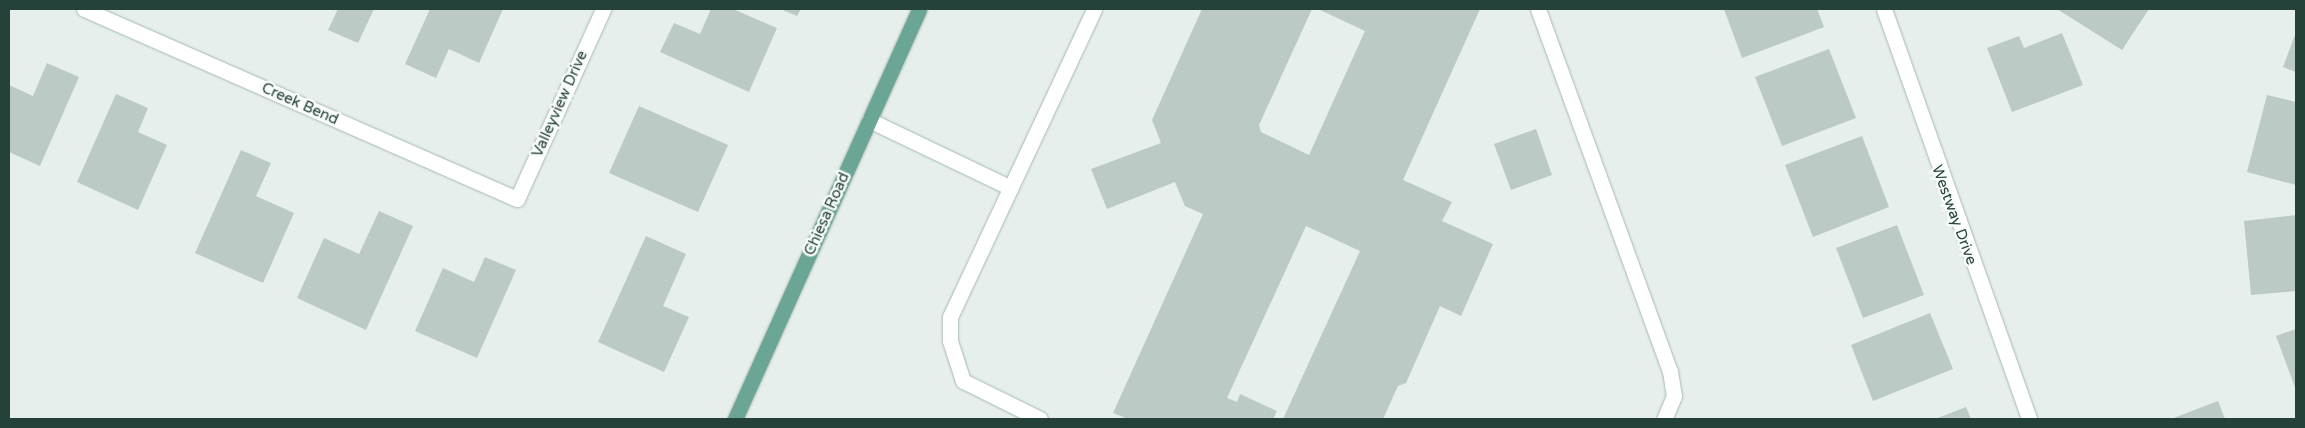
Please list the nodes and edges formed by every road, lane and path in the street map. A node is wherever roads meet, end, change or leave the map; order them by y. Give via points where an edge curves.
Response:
1 (84, 9) edge
2 (603, 9) edge
3 (919, 9) edge
4 (1094, 9) edge
5 (1538, 9) edge
6 (1884, 9) edge
7 (869, 120) junction
8 (1011, 188) junction
9 (517, 199) joint
10 (735, 419) edge
11 (1040, 419) edge
12 (1664, 419) edge
13 (2029, 419) edge

1 - 9 street, Creek Bend
2 - 9 street, Valleyview Drive
3 - 7 main road, Chiesa Road
4 - 8 street
5 - 12 street via 1670,371 1674,396
6 - 13 street, Westway Drive
7 - 8 street
7 - 10 main road, Chiesa Road
8 - 11 street via 950,317 950,341 963,381

